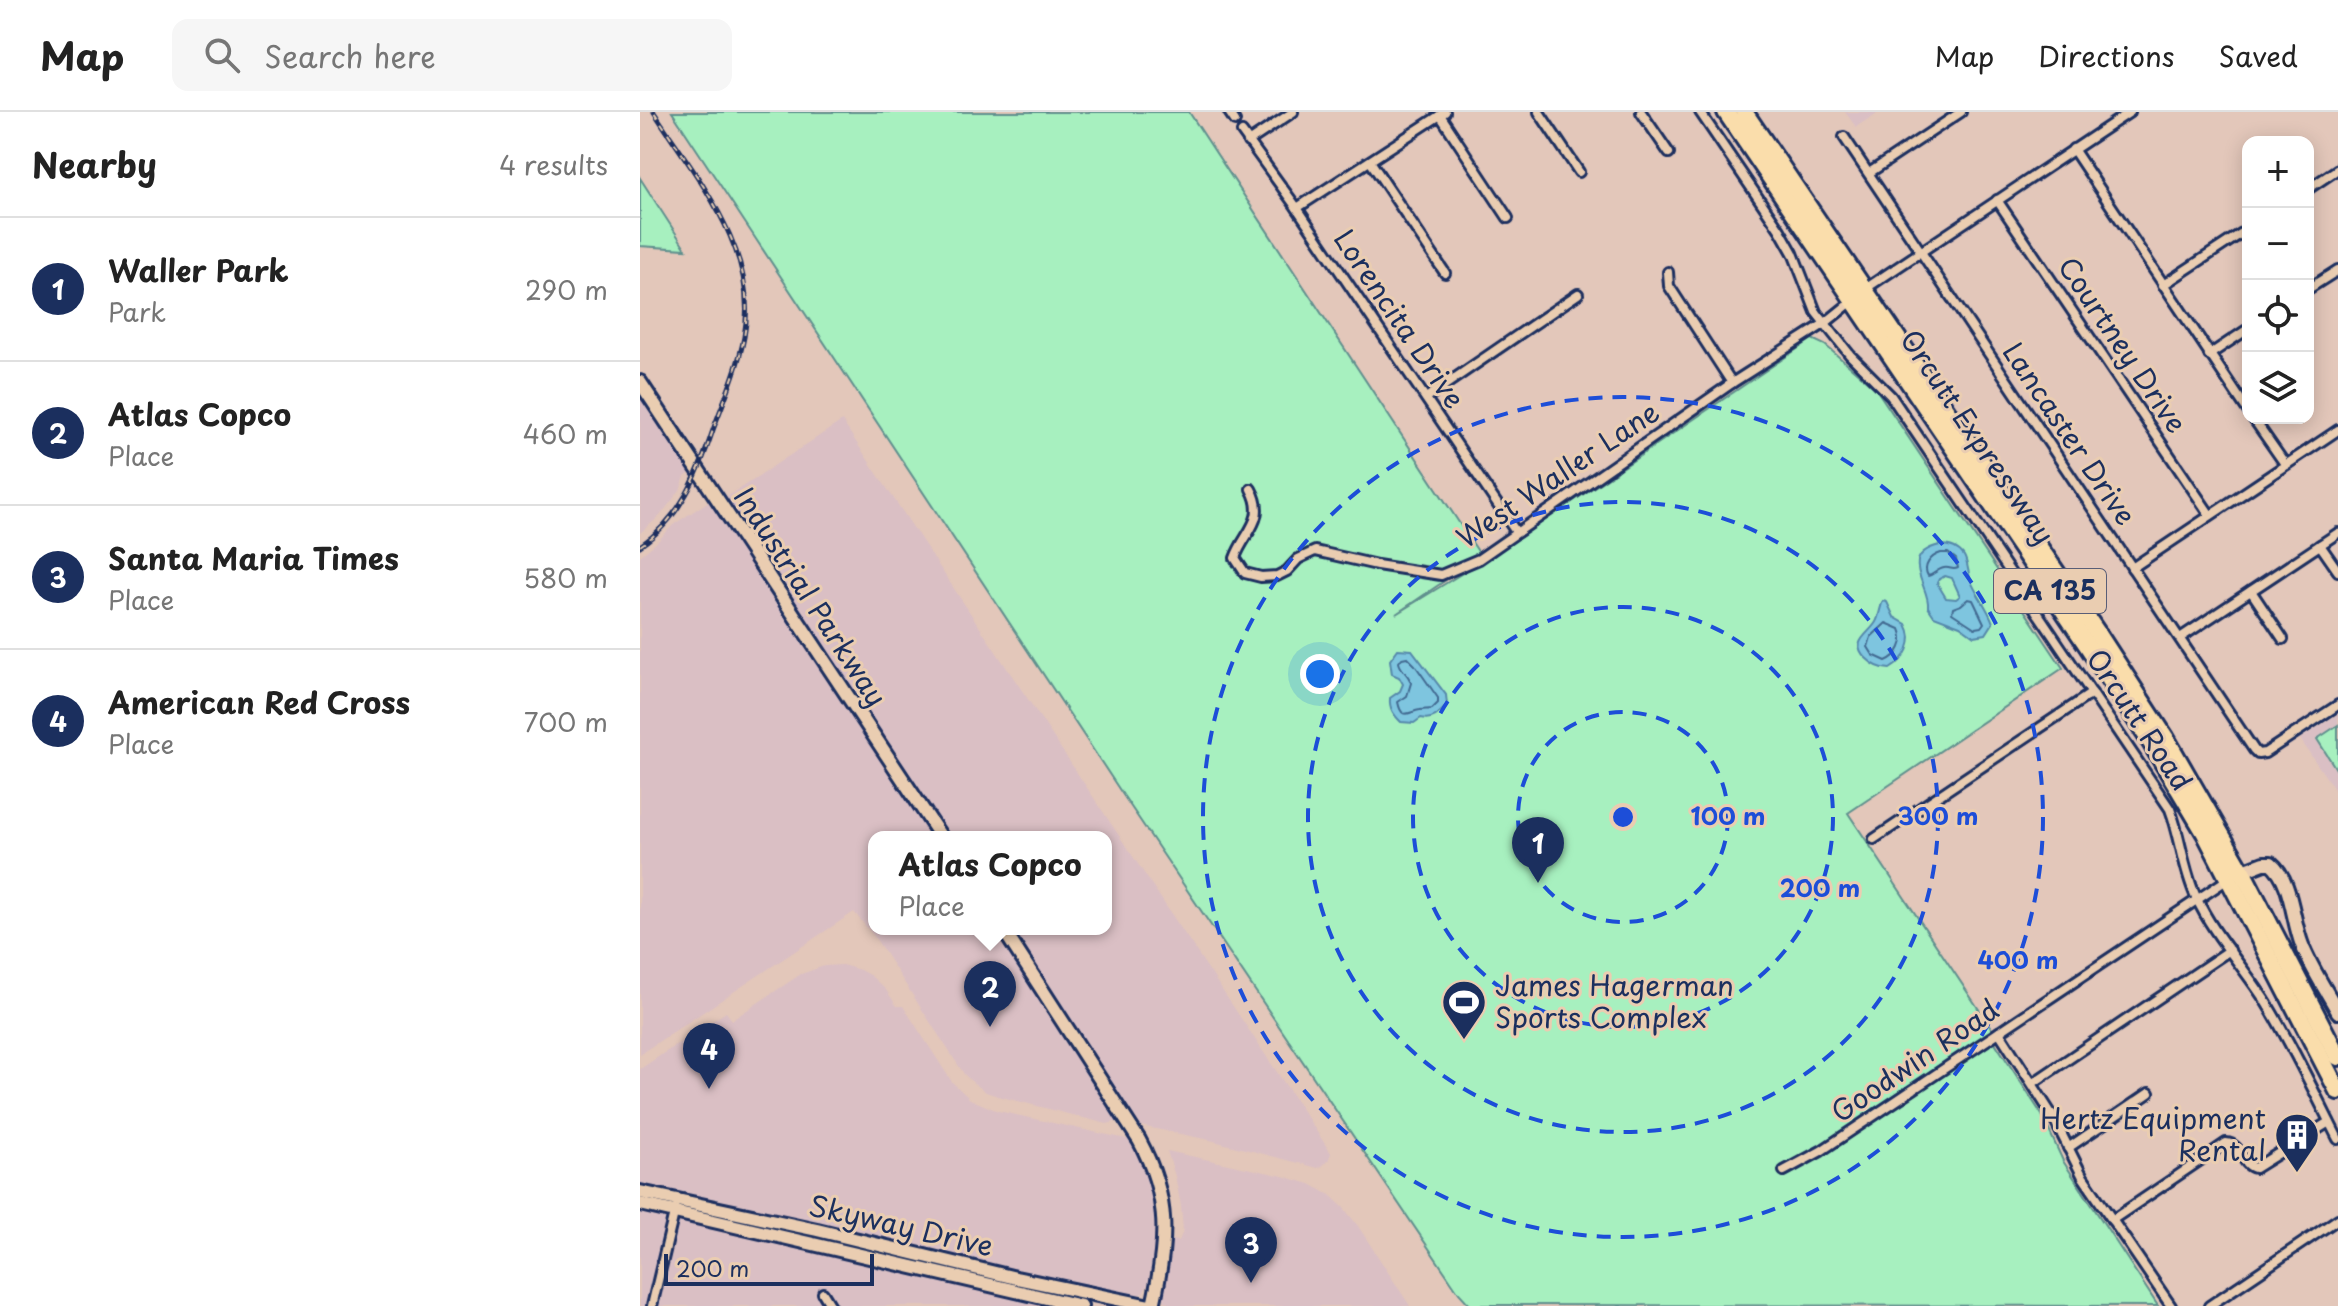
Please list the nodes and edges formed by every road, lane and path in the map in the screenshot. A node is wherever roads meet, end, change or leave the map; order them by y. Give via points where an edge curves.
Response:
1 (1229, 112) edge
2 (1293, 112) edge
3 (1539, 112) edge
4 (1641, 112) edge
5 (1700, 112) edge
6 (1726, 112) edge
7 (1744, 112) edge
8 (1961, 112) edge
9 (2130, 112) edge
10 (1442, 114) edge
11 (1235, 121) dead end
12 (1242, 132) dead end
13 (1844, 137) dead end
14 (1248, 142) junction
15 (2073, 149) junction
16 (1669, 153) dead end
17 (1370, 161) junction
18 (2338, 169) edge
19 (1579, 172) dead end
20 (1869, 173) junction
21 (2314, 185) edge
22 (1997, 200) junction
23 (1297, 208) junction
24 (1508, 218) dead end
25 (2242, 233) edge
26 (1920, 251) junction
27 (2338, 270) edge
28 (1668, 272) dead end
29 (1445, 273) dead end
30 (2163, 285) junction
31 (2314, 285) edge
32 (1578, 294) dead end
33 (1859, 295) junction
34 (1824, 324) junction
35 (2242, 333) edge
36 (2209, 355) junction
37 (640, 382) edge
38 (1732, 383) junction
39 (1426, 398) junction
40 (2242, 402) edge
41 (2257, 424) edge
42 (2338, 430) edge
43 (2285, 464) junction
44 (1251, 489) dead end
45 (2210, 515) junction
46 (1516, 532) junction
47 (2338, 533) edge
48 (2320, 545) junction
49 (2132, 568) junction
50 (2338, 571) edge
51 (2251, 591) junction
52 (2180, 638) junction
53 (2283, 639) dead end
54 (2092, 693) junction
55 (2338, 705) edge
56 (937, 831) edge
57 (1874, 839) dead end
58 (2235, 875) junction
59 (2196, 898) junction
60 (1007, 935) edge
61 (2230, 950) junction
62 (2334, 994) edge
63 (2338, 1012) edge
64 (1999, 1032) junction
65 (2338, 1057) edge
66 (2033, 1083) junction
67 (2338, 1091) edge
68 (2149, 1093) dead end
69 (2329, 1122) junction
70 (2338, 1139) edge
71 (2068, 1148) junction
72 (1784, 1171) dead end
73 (640, 1192) edge
74 (640, 1204) edge
75 (676, 1206) junction
76 (2338, 1219) edge
77 (2112, 1220) junction
78 (823, 1293) dead end
79 (652, 1306) edge
80 (831, 1306) edge
81 (1081, 1306) edge
82 (1152, 1306) edge
83 (2171, 1306) edge
84 (2209, 1306) edge

1 - 11 street
2 - 14 street
3 - 19 street
4 - 16 street
5 - 34 street, Orcutt Road via 1780,230
6 - 33 highway, Orcutt Expressway / CA 135
7 - 33 highway, Orcutt Expressway / CA 135
8 - 20 street
9 - 15 street, West Waller Lane
10 - 17 street
10 - 24 street
12 - 14 street, Lorencita Drive
13 - 20 street, Lancaster Drive
14 - 23 street, Lorencita Drive
15 - 22 street, West Waller Lane
15 - 30 street
17 - 23 street
17 - 29 street
18 - 21 street
20 - 26 street, Lancaster Drive
22 - 26 street, West Waller Lane
22 - 45 street, Courtney Drive
23 - 39 street, Lorencita Drive
25 - 30 street
26 - 33 street, West Waller Lane
26 - 49 street, Lancaster Drive
27 - 31 street
28 - 38 street via 1669,286
30 - 36 street
32 - 39 street
33 - 34 street, West Waller Lane
33 - 58 highway, Orcutt Expressway / CA 135
34 - 38 street, West Waller Lane
34 - 54 street, Orcutt Road via 1891,396
35 - 36 street
36 - 40 street
37 - 56 street, Industrial Parkway
38 - 46 street, West Waller Lane
39 - 46 street, Lorencita Drive
41 - 43 street
42 - 43 street
43 - 45 street
44 - 46 street, West Waller Lane via 1258,509 1235,558 1245,573 1261,577 1277,576 1315,551 1441,575 1479,559
45 - 49 street
47 - 48 street
48 - 50 street
48 - 51 street
49 - 52 street, Lancaster Drive
51 - 52 street
51 - 53 street
52 - 55 street, Lancaster Drive via 2258,754
54 - 57 street
54 - 59 street, Orcutt Road via 2170,809
58 - 59 street, Goodwin Road
58 - 62 street via 2264,863 2280,871 2303,947
58 - 65 highway, Orcutt Expressway / CA 135
58 - 67 highway, Orcutt Expressway / CA 135
59 - 61 street, Orcutt Road
59 - 64 street, Goodwin Road
60 - 82 street via 1152,1165 1164,1227
61 - 66 street
61 - 69 street, Orcutt Road via 2273,1014
62 - 63 street
64 - 66 street
64 - 72 street, Goodwin Road
66 - 71 street
68 - 71 street
69 - 70 street, Orcutt Road
69 - 77 street via 2255,1168 2226,1143
71 - 77 street
73 - 75 street, Skyway Drive
74 - 75 street, Skyway Drive
75 - 79 street
75 - 81 street, Skyway Drive
75 - 82 street, Skyway Drive via 817,1230
76 - 84 street
77 - 83 street
78 - 80 street

